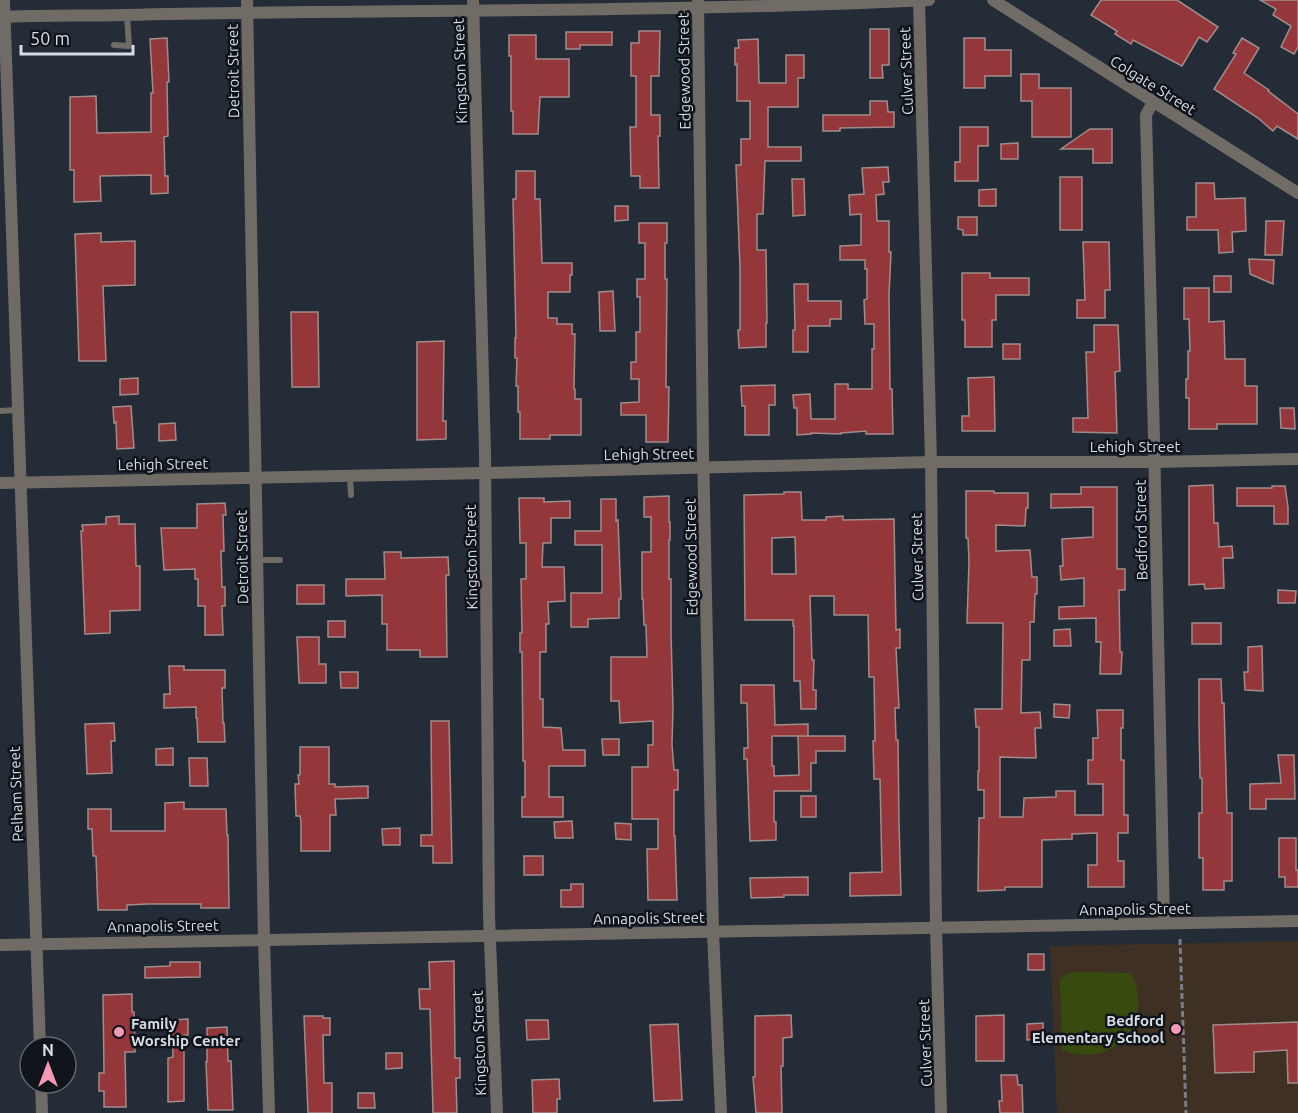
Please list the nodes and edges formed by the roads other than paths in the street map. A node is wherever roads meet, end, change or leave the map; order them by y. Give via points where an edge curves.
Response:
1 (4, 0) edge
2 (919, 0) edge
3 (929, 0) edge
4 (993, 0) edge
5 (698, 4) edge
6 (473, 5) edge
7 (247, 6) edge
8 (127, 15) junction
9 (2, 17) edge
10 (114, 45) dead end
11 (1153, 102) junction
12 (5, 186) edge
13 (1298, 193) edge
14 (18, 410) junction
15 (0, 411) edge
16 (1298, 459) edge
17 (931, 462) junction
18 (1154, 462) junction
19 (704, 468) junction
20 (485, 473) junction
21 (350, 476) junction
22 (256, 477) junction
23 (21, 482) junction
24 (0, 483) edge
25 (351, 495) dead end
26 (257, 560) junction
27 (280, 560) dead end
28 (1298, 921) edge
29 (1164, 923) junction
30 (936, 927) junction
31 (713, 932) junction
32 (490, 936) junction
33 (264, 939) junction
34 (36, 944) junction
35 (0, 945) edge
36 (40, 1035) edge
37 (41, 1095) edge
38 (42, 1113) edge
39 (269, 1113) edge
40 (497, 1113) edge
41 (721, 1113) edge
42 (941, 1113) edge

1 - 9 street, Pelham Street
2 - 3 street
2 - 5 street
2 - 17 street, Culver Street
4 - 11 street, Colgate Street
5 - 6 street
5 - 19 street, Edgewood Street
6 - 7 street
6 - 20 street, Kingston Street
7 - 8 street
7 - 22 street, Detroit Street
8 - 9 street
8 - 10 lane via 129,46
9 - 12 street, Pelham Street
11 - 13 street, Colgate Street
11 - 18 street, Bedford Street via 1146,116
12 - 14 street, Pelham Street
14 - 15 lane
14 - 23 street, Pelham Street
16 - 18 street, Lehigh Street
17 - 18 street, Lehigh Street
17 - 19 street, Lehigh Street
17 - 30 street, Culver Street
18 - 29 street, Bedford Street
19 - 20 street, Lehigh Street
19 - 31 street, Edgewood Street
20 - 21 street, Lehigh Street
20 - 32 street, Kingston Street
21 - 22 street, Lehigh Street
21 - 25 lane
22 - 23 street, Lehigh Street
22 - 26 street, Detroit Street
23 - 24 street, Lehigh Street
23 - 34 street, Pelham Street
26 - 27 lane
26 - 33 street, Detroit Street
28 - 29 street, Annapolis Street
29 - 30 street, Annapolis Street
30 - 31 street, Annapolis Street
30 - 42 street, Culver Street
31 - 32 street, Annapolis Street
31 - 41 street, Edgewood Street
32 - 33 street, Annapolis Street
32 - 40 street, Kingston Street
33 - 34 street, Annapolis Street
33 - 39 street, Detroit Street
34 - 35 street, Annapolis Street
34 - 36 street, Pelham Street
37 - 38 street

